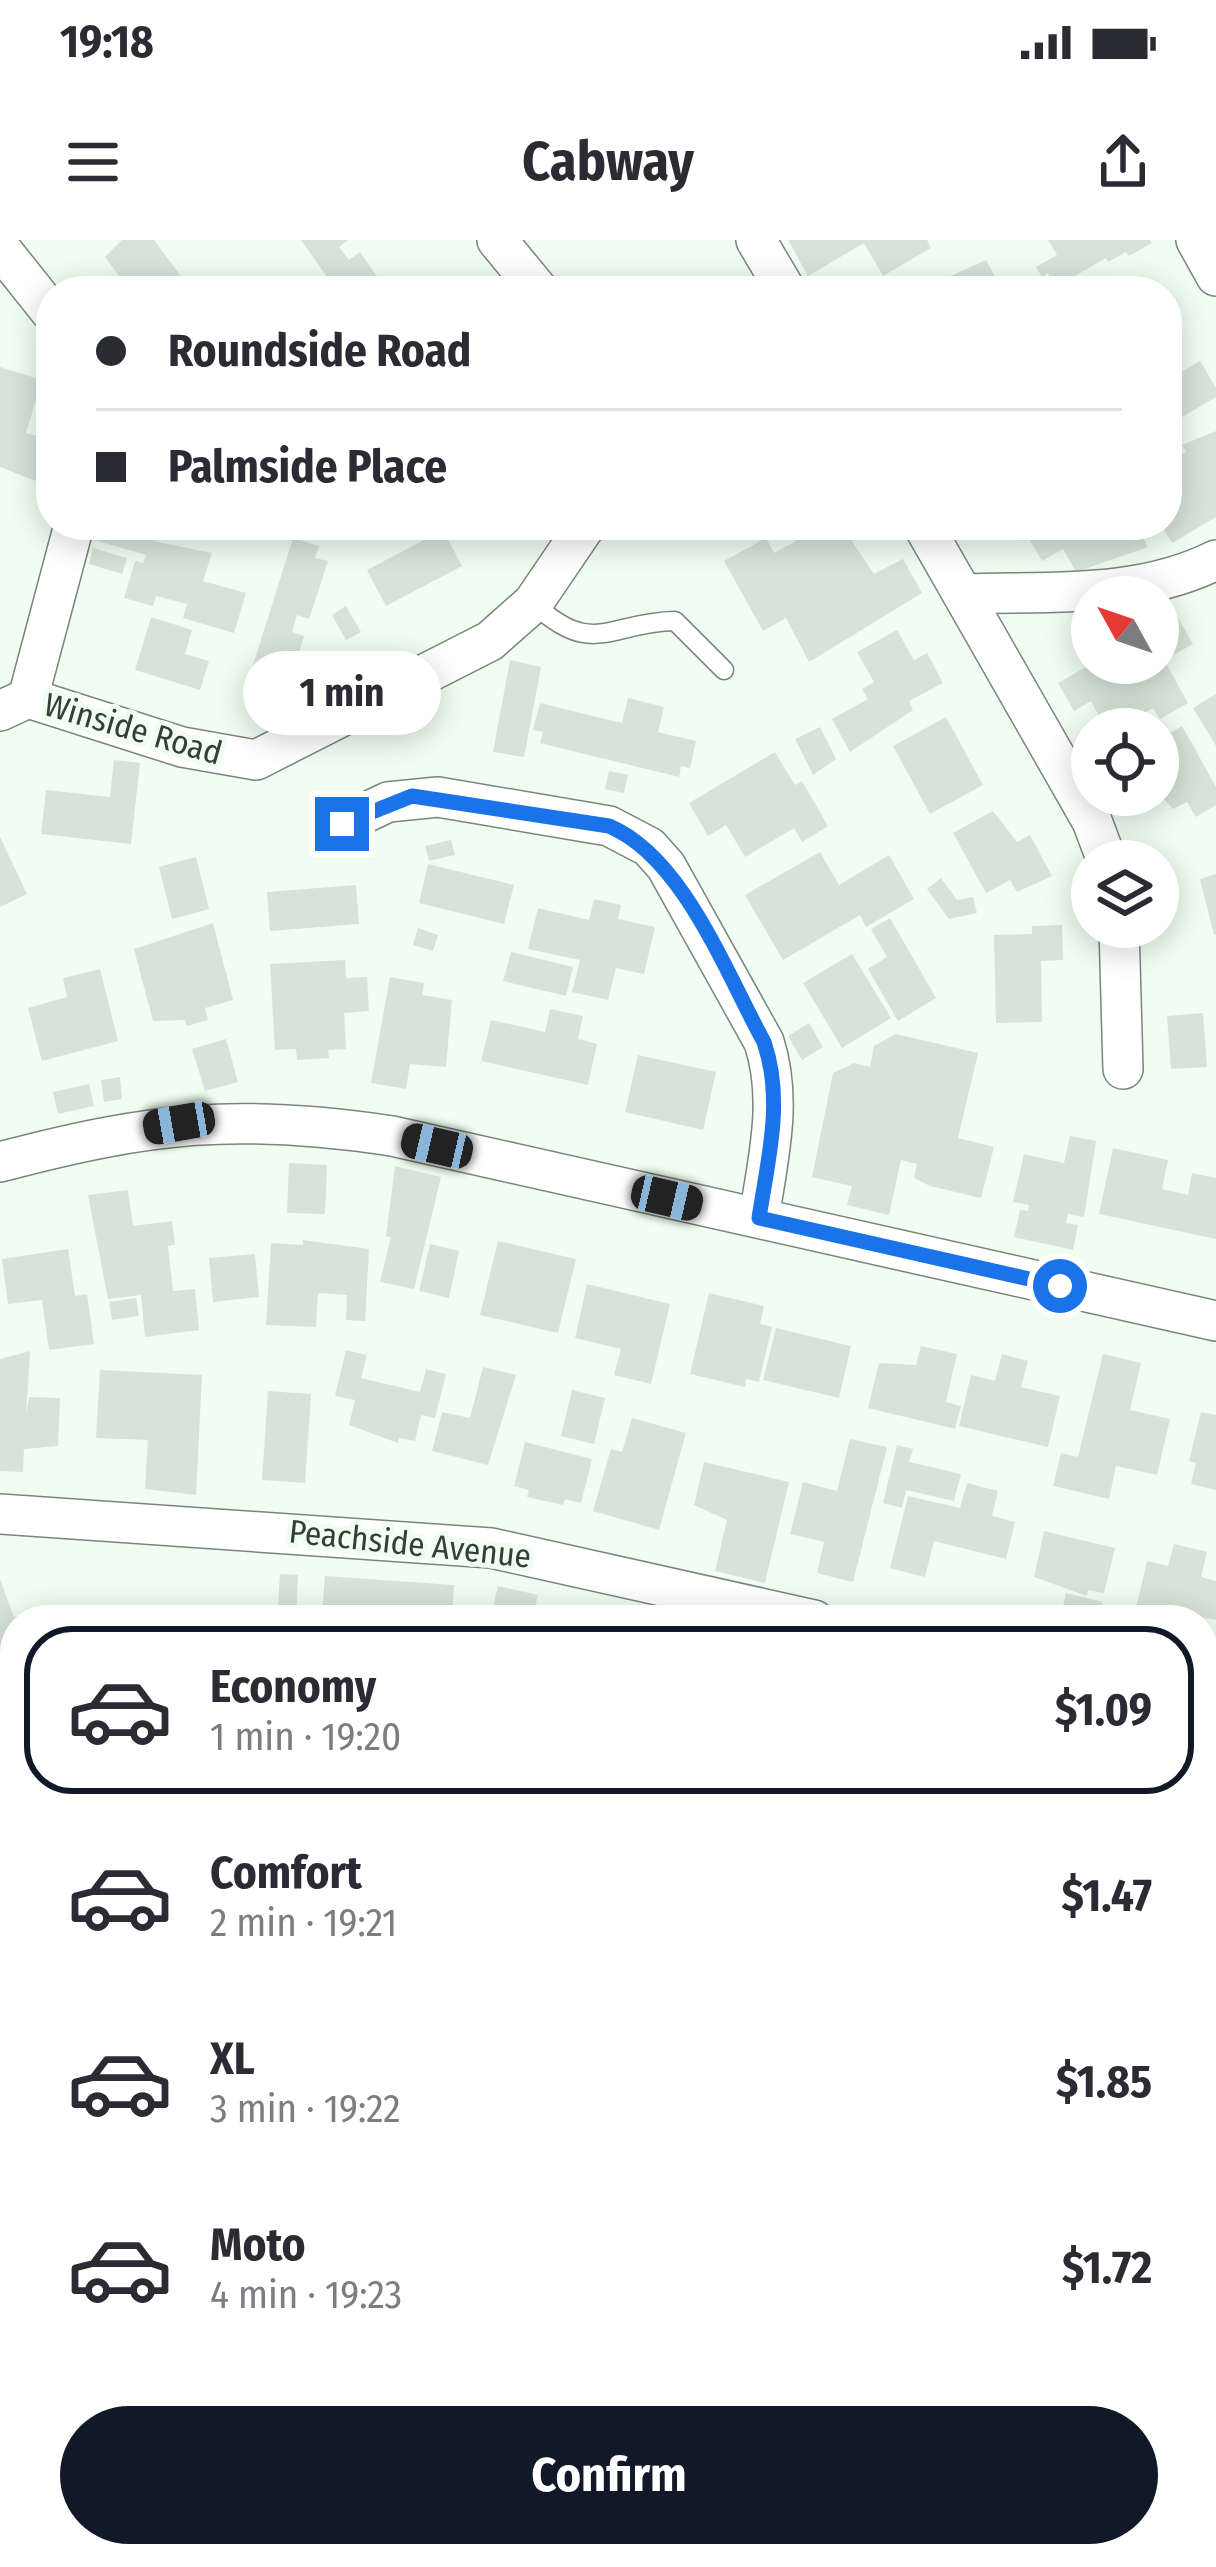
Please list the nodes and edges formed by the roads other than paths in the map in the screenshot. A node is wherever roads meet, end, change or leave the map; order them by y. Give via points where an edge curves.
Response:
1 (496, 240) edge
2 (756, 240) edge
3 (1196, 240) edge
4 (0, 248) edge
5 (526, 276) edge
6 (777, 276) edge
7 (1216, 276) edge
8 (36, 293) edge
9 (69, 540) edge
10 (576, 540) edge
11 (931, 540) edge
12 (1216, 560) edge
13 (963, 594) junction
14 (532, 603) junction
15 (724, 670) dead end
16 (14, 704) edge
17 (342, 824) dead end
18 (1099, 840) edge
19 (1119, 948) edge
20 (1123, 1069) dead end
21 (0, 1162) edge
22 (759, 1218) junction
23 (1216, 1322) edge
24 (0, 1514) edge
25 (747, 1605) edge

1 - 5 street
2 - 6 street
3 - 7 street
4 - 8 street
9 - 16 street
10 - 14 street, Winside Road
11 - 13 street
12 - 13 street via 1169,583
13 - 18 street
14 - 15 lane via 565,629 587,634 674,621
14 - 16 street, Winside Road via 490,640 256,760
17 - 22 street via 388,802 438,797 609,826 649,847 774,1070
19 - 20 street
21 - 22 street via 179,1123 289,1120
22 - 23 street
24 - 25 street, Peachside Avenue via 491,1548

